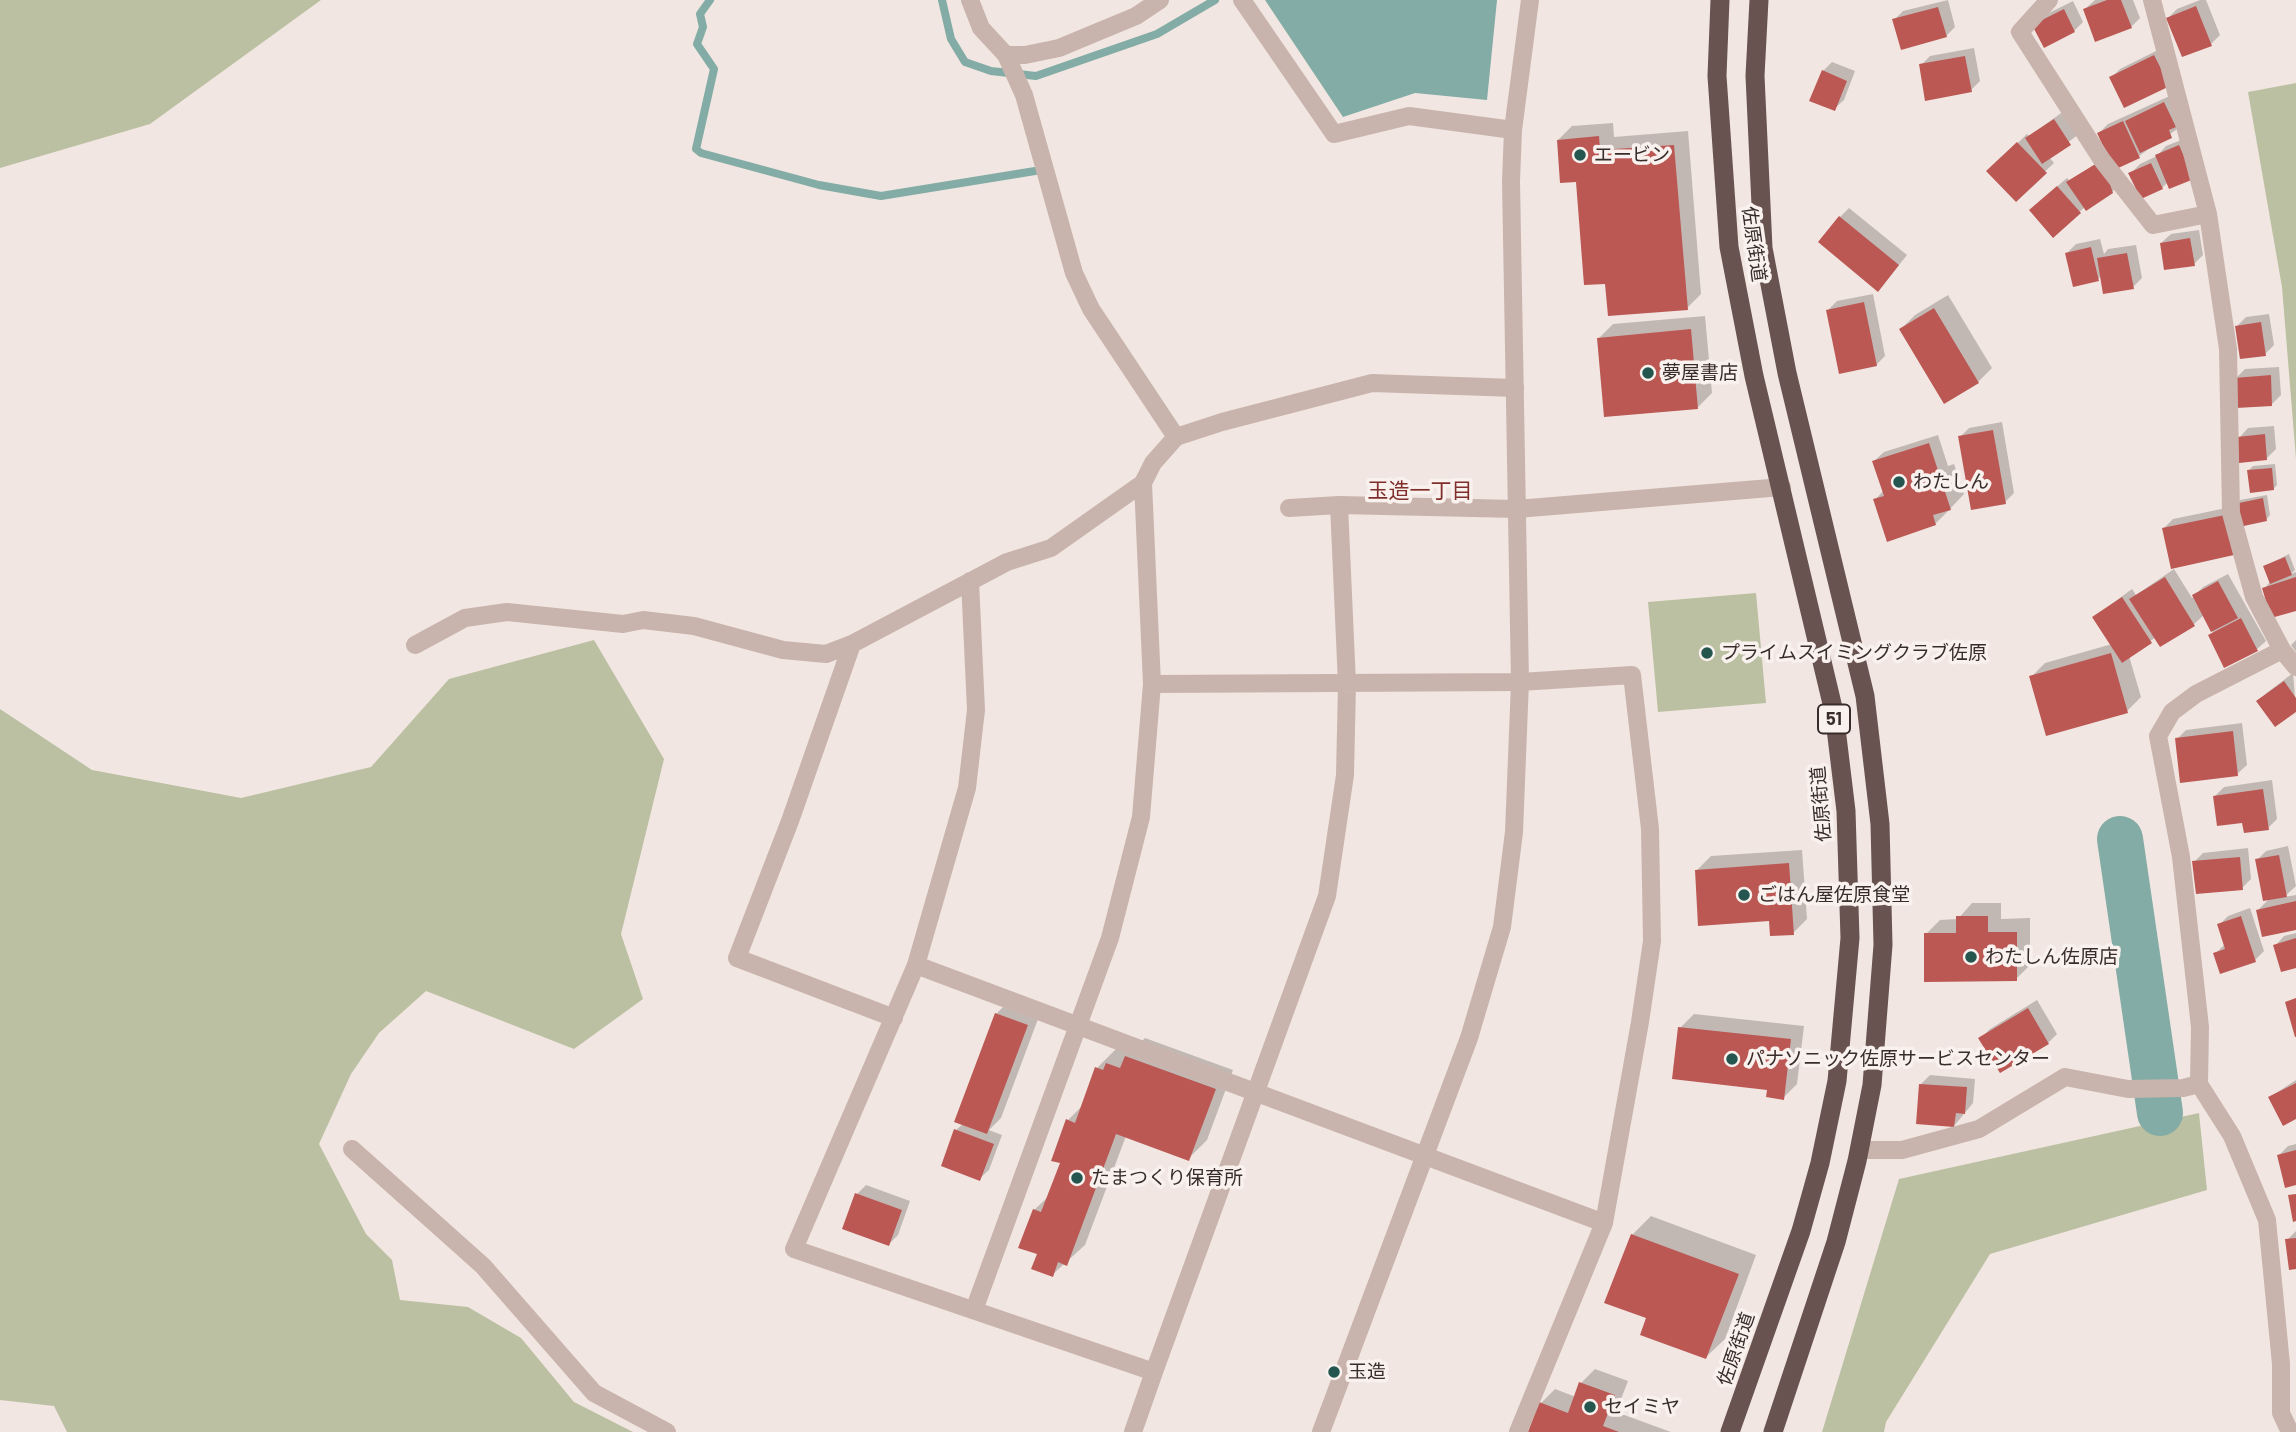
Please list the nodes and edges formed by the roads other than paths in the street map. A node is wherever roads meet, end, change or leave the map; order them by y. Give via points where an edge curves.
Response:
1 (970, 0) edge
2 (1160, 0) edge
3 (1242, 0) edge
4 (1530, 0) edge
5 (1720, 0) edge
6 (1759, 0) edge
7 (2049, 0) edge
8 (2152, 0) edge
9 (1006, 55) junction
10 (1513, 131) junction
11 (2208, 214) junction
12 (1515, 388) junction
13 (1176, 437) junction
14 (1143, 483) junction
15 (1782, 487) junction
16 (1339, 505) junction
17 (1289, 508) dead end
18 (1517, 509) junction
19 (970, 580) junction
20 (415, 645) dead end
21 (852, 645) junction
22 (2282, 650) junction
23 (2296, 667) edge
24 (1520, 682) junction
25 (1152, 684) junction
26 (1347, 684) junction
27 (916, 965) junction
28 (894, 1018) junction
29 (1079, 1026) junction
30 (2191, 1086) junction
31 (1254, 1094) junction
32 (352, 1149) dead end
33 (1859, 1150) junction
34 (1426, 1155) junction
35 (1604, 1223) junction
36 (974, 1310) junction
37 (1154, 1372) junction
38 (667, 1432) edge
39 (1133, 1432) edge
40 (1321, 1432) edge
41 (1518, 1432) edge
42 (1730, 1432) edge
43 (1773, 1432) edge
44 (2290, 1432) edge

1 - 9 street via 981,28
2 - 9 street via 1136,16 1059,48
3 - 10 street via 1334,134 1409,116
4 - 10 street
5 - 15 highway, 佐原街道 / 51 via 1717,76 1730,247 1754,376
6 - 33 highway, 佐原街道 / 51 via 1755,76 1763,248 1787,373 1865,696 1880,824 1883,945 1879,1010 1872,1085
7 - 11 street via 2020,32 2102,160 2153,225
8 - 11 street
9 - 13 street via 1024,95 1074,273 1091,309
10 - 12 street
11 - 22 street via 2228,349 2231,513 2254,597
12 - 13 street via 1372,383
12 - 18 street
13 - 14 street via 1153,463
14 - 19 street via 1051,548 1006,562
14 - 25 street
15 - 18 street
15 - 42 highway, 佐原街道 / 51 via 1833,712 1846,811 1850,938 1837,1081 1820,1163 1801,1231
16 - 17 street
16 - 18 street
16 - 26 street
18 - 24 street
19 - 21 street
19 - 27 street via 976,710 967,788
20 - 21 street via 465,618 507,612 694,626 805,655
21 - 28 street via 737,958
22 - 23 street
22 - 30 street via 2196,694 2172,712 2158,736 2181,857 2200,1027
24 - 26 street
24 - 34 street via 1514,832 1502,927 1485,992
24 - 35 street via 1632,675 1650,829 1652,941
25 - 26 street
25 - 29 street via 1141,817 1110,939
26 - 31 street via 1345,775 1327,896
27 - 28 street
27 - 29 street
28 - 36 street via 794,1249
29 - 31 street
29 - 36 street
30 - 33 street via 2128,1089 2065,1077 1979,1129 1902,1150
30 - 44 street via 2232,1136 2267,1220 2281,1413
31 - 34 street
31 - 37 street
32 - 38 street via 482,1266 594,1393
33 - 43 highway, 佐原街道 / 51 via 1836,1242
34 - 35 street
34 - 40 street
35 - 41 street
36 - 37 street
37 - 39 street

